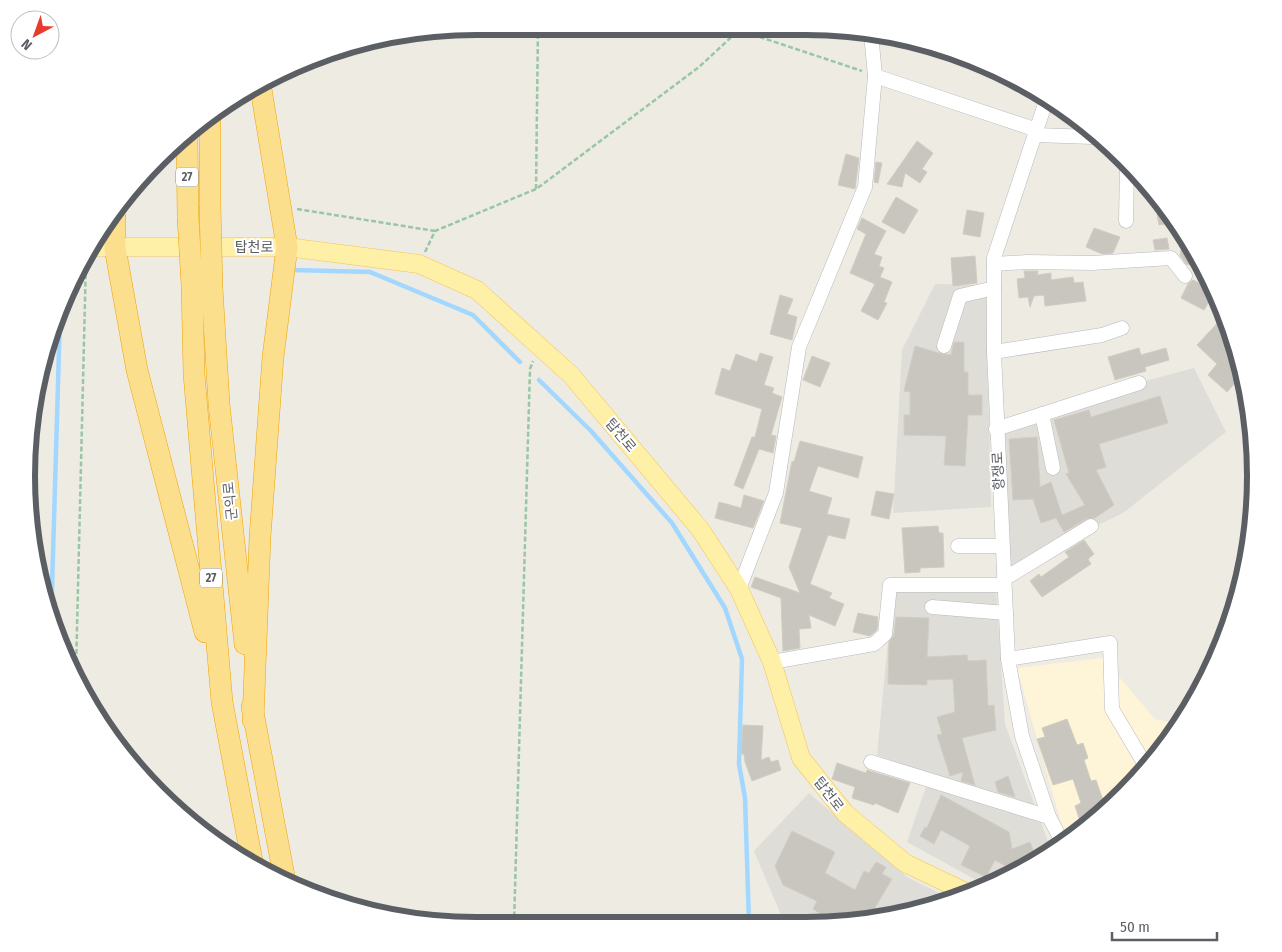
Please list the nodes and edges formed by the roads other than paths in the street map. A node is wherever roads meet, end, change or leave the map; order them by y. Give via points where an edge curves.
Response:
1 (872, 40) edge
2 (875, 76) junction
3 (261, 91) edge
4 (1045, 105) edge
5 (210, 125) edge
6 (1036, 133) junction
7 (1088, 137) edge
8 (187, 142) edge
9 (1127, 173) edge
10 (1126, 221) dead end
11 (115, 223) edge
12 (99, 247) edge
13 (287, 247) junction
14 (115, 248) junction
15 (994, 264) junction
16 (1185, 276) dead end
17 (202, 287) junction
18 (994, 288) junction
19 (1122, 328) dead end
20 (944, 346) dead end
21 (994, 352) junction
22 (1139, 383) dead end
23 (1042, 414) junction
24 (996, 429) junction
25 (1053, 468) dead end
26 (1091, 526) dead end
27 (958, 546) dead end
28 (1002, 546) junction
29 (1004, 582) junction
30 (739, 589) junction
31 (932, 607) dead end
32 (1006, 613) junction
33 (1008, 659) junction
34 (772, 662) junction
35 (222, 702) junction
36 (253, 720) junction
37 (1143, 761) edge
38 (871, 762) dead end
39 (1049, 817) junction
40 (1060, 837) edge
41 (251, 856) edge
42 (283, 873) edge
43 (960, 889) edge

1 - 2 street
2 - 6 street
2 - 30 street via 865,186 799,347 776,493
3 - 13 highway
4 - 6 street, 항쟁로
5 - 17 highway, 군익로, bridge via 210,204
6 - 7 street
6 - 15 street, 항쟁로
8 - 17 highway, 군익로 / 27, bridge via 188,218
9 - 10 street
11 - 14 highway
12 - 14 main road, 탑천로
13 - 14 main road, 탑천로
13 - 30 main road, 탑천로 via 419,264 477,290 571,375 700,529
13 - 36 highway via 273,357 260,528
14 - 35 highway via 137,370
15 - 16 street via 1171,258
15 - 18 street, 항쟁로
17 - 35 highway, 군익로 / 27 via 194,374
17 - 36 highway, 군익로 via 219,404
18 - 20 street via 960,296
18 - 21 street, 항쟁로
19 - 21 street via 1102,335
21 - 24 street, 항쟁로
22 - 23 street
23 - 24 street
23 - 25 street
24 - 28 street, 항쟁로
26 - 29 street
27 - 28 street
28 - 29 street, 항쟁로
29 - 32 street, 항쟁로
29 - 34 street via 890,585 885,634 874,644
30 - 34 main road, 탑천로
31 - 32 street
32 - 33 street, 항쟁로
33 - 37 street via 1110,643 1112,709
33 - 39 street, 항쟁로 via 1022,736
34 - 43 main road, 탑천로 via 802,758 845,814 905,863
35 - 41 highway, 군익로 / 27
36 - 42 highway, 군익로
38 - 39 street
39 - 40 street, 항쟁로

